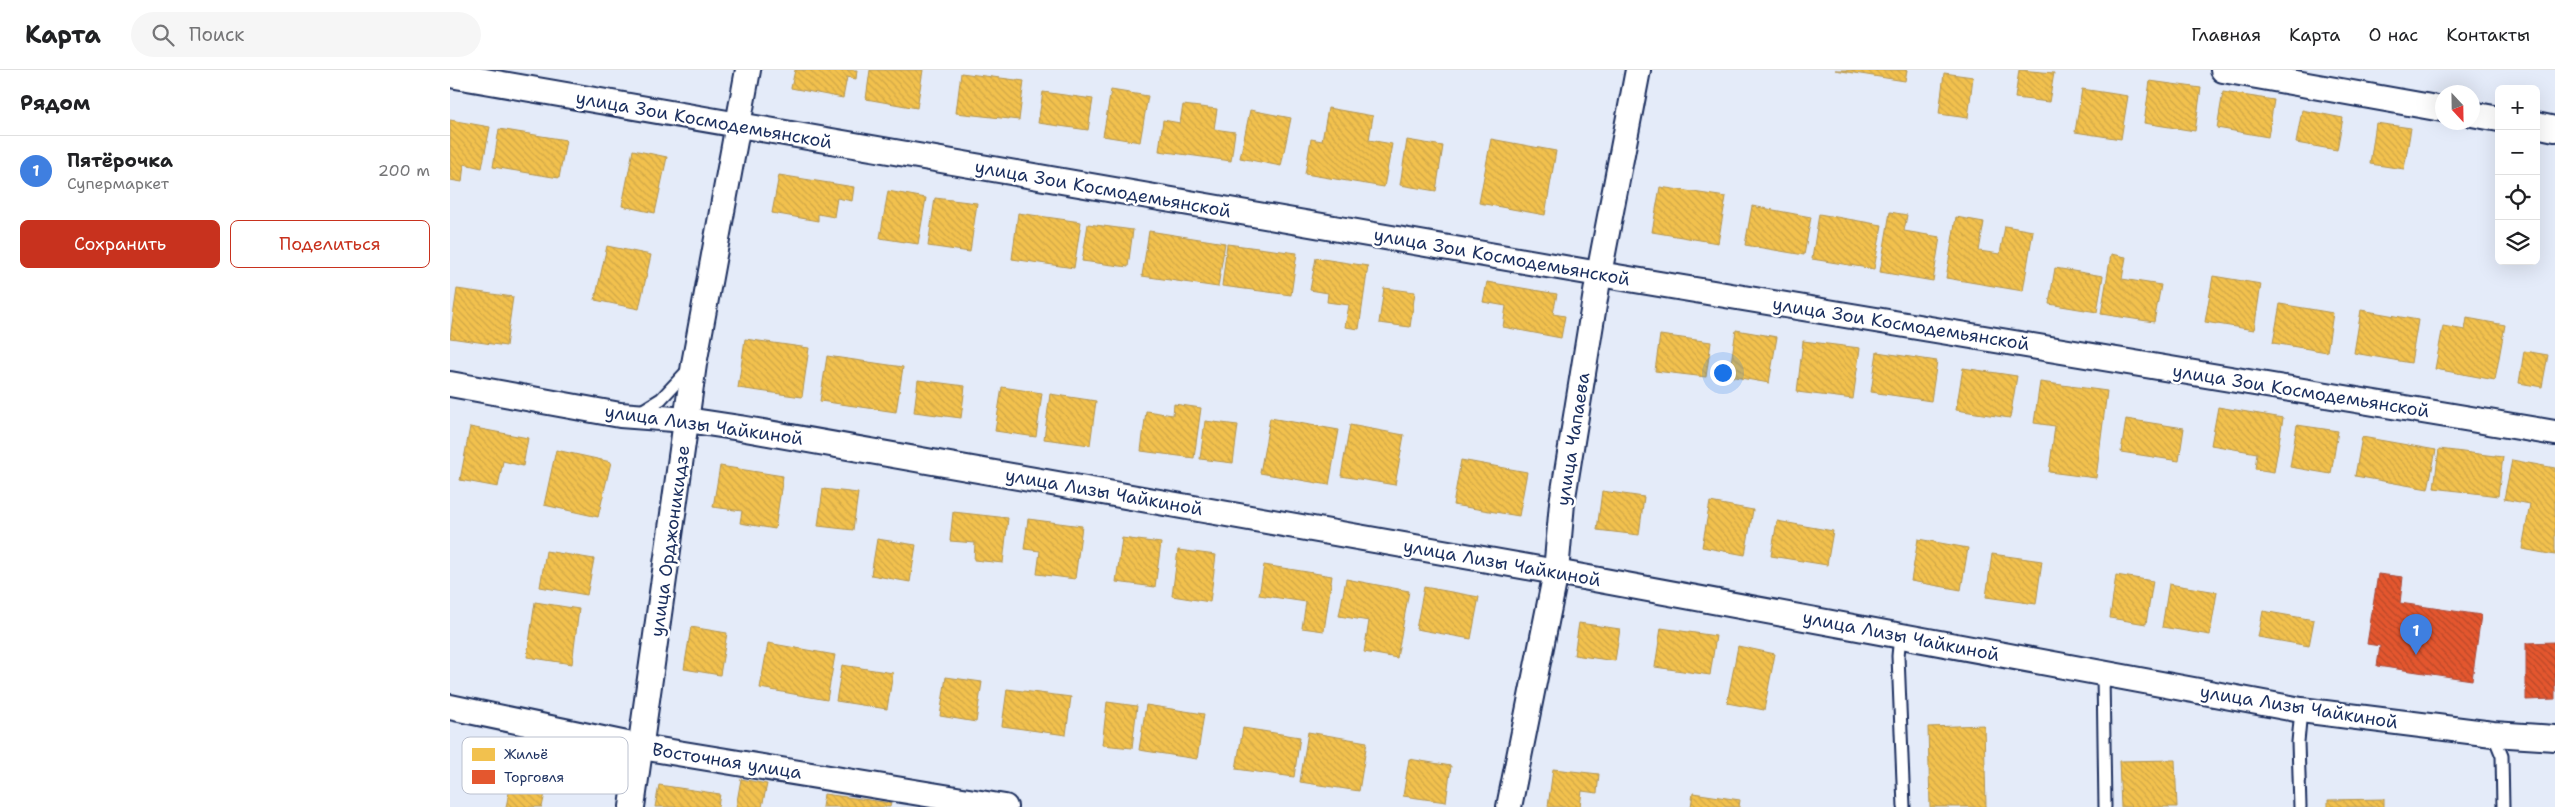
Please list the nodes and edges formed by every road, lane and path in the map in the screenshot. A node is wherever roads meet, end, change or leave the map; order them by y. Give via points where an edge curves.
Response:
1 (748, 70) edge
2 (1638, 70) edge
3 (2222, 70) edge
4 (450, 75) edge
5 (2435, 108) edge
6 (2480, 115) edge
7 (2495, 118) edge
8 (737, 126) junction
9 (2540, 126) edge
10 (2555, 128) edge
11 (1599, 274) junction
12 (694, 364) junction
13 (450, 384) edge
14 (620, 415) junction
15 (687, 420) junction
16 (2555, 433) edge
17 (1556, 572) junction
18 (1900, 636) junction
19 (2103, 675) junction
20 (450, 707) edge
21 (2301, 710) junction
22 (2493, 734) junction
23 (593, 737) edge
24 (2555, 738) edge
25 (628, 744) edge
26 (641, 747) junction
27 (632, 807) edge
28 (1005, 807) edge
29 (1508, 807) edge
30 (1904, 807) edge
31 (2105, 807) edge
32 (2300, 807) edge
33 (2503, 807) edge

1 - 8 street, улица Орджоникидзе
2 - 11 street, улица Чапаева
3 - 5 street
4 - 8 street, улица Зои Космодемьянской
6 - 7 street
8 - 11 street, улица Зои Космодемьянской
8 - 12 street, улица Орджоникидзе
9 - 10 street
11 - 16 street, улица Зои Космодемьянской
11 - 17 street, улица Чапаева via 1562,503
12 - 14 lane via 661,400 642,411
12 - 15 street, улица Орджоникидзе
13 - 14 street, улица Лизы Чайкиной
14 - 15 street, улица Лизы Чайкиной
15 - 17 street, улица Лизы Чайкиной
15 - 26 street, улица Орджоникидзе
17 - 18 street, улица Лизы Чайкиной
17 - 29 street, улица Чапаева
18 - 19 street, улица Лизы Чайкиной
18 - 30 lane
19 - 21 street, улица Лизы Чайкиной
19 - 31 lane
20 - 23 street, Восточная улица
21 - 22 street, улица Лизы Чайкиной
21 - 32 lane via 2298,742
22 - 24 street, улица Лизы Чайкиной
22 - 33 lane via 2502,756
25 - 26 street, Восточная улица
26 - 27 street, улица Орджоникидзе
26 - 28 street, Восточная улица

